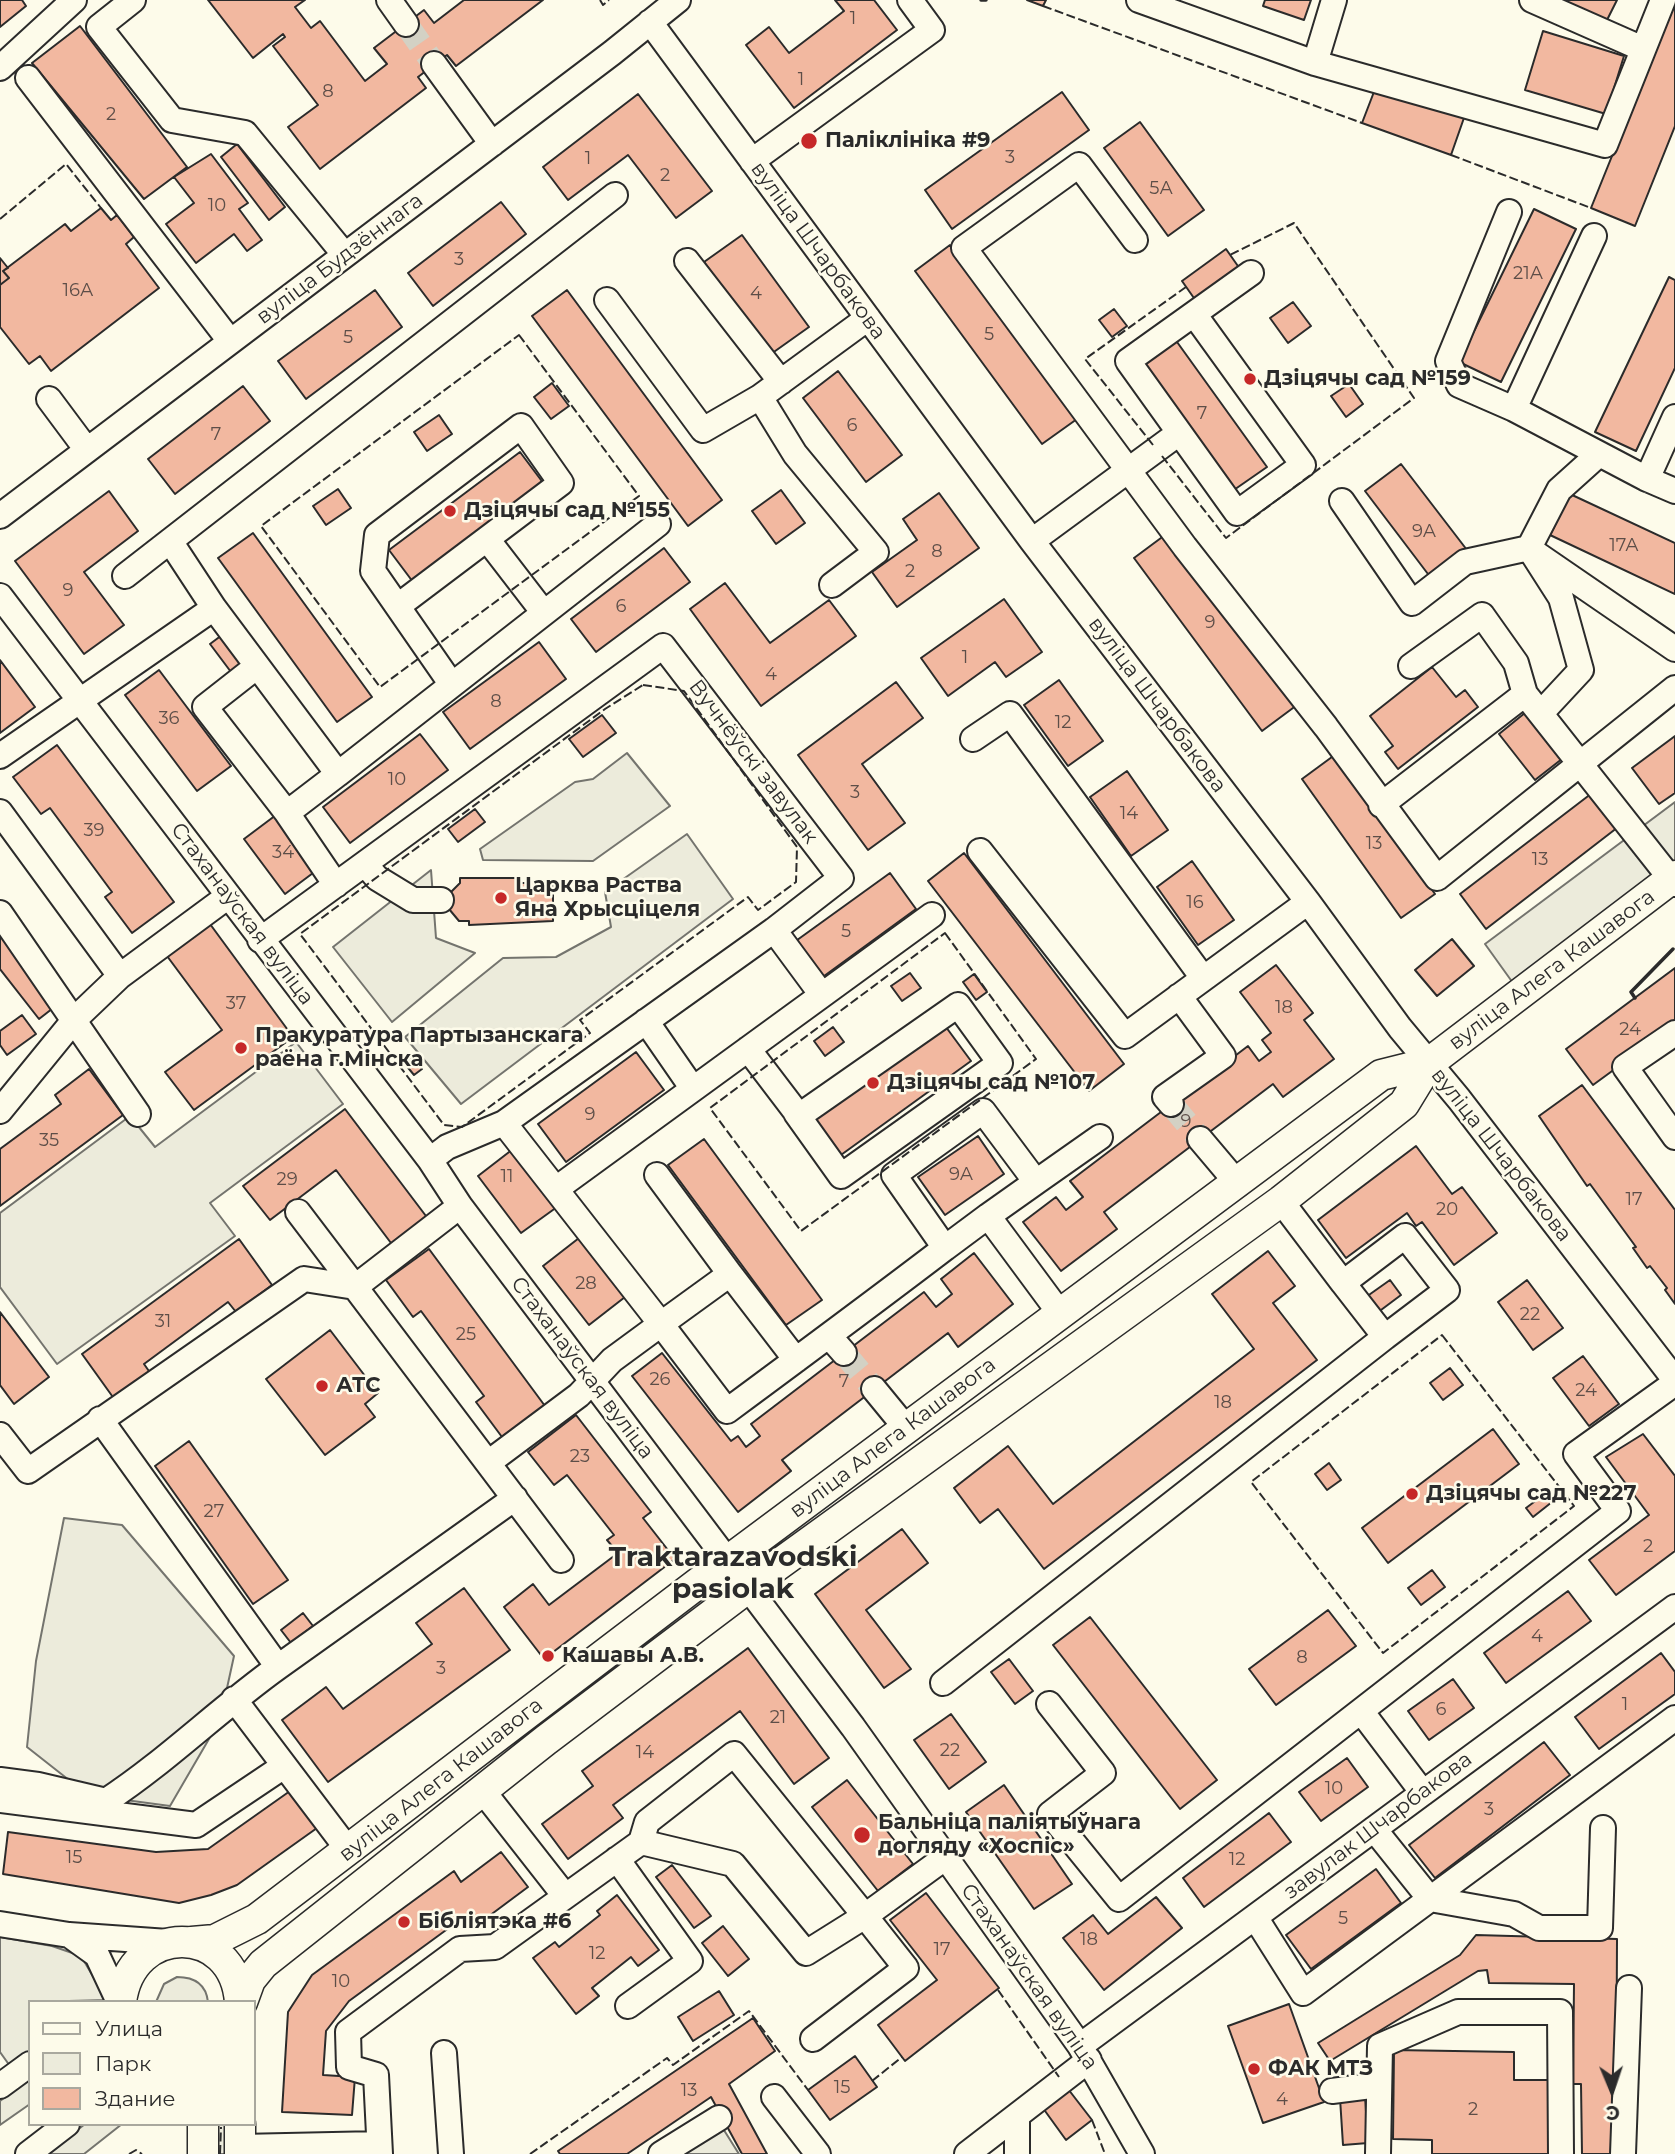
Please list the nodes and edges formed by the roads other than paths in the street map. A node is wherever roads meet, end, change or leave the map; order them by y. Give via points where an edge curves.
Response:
1 (74, 0) edge
2 (133, 0) edge
3 (389, 0) edge
4 (678, 0) edge
5 (910, 0) edge
6 (1139, 0) edge
7 (1334, 0) edge
8 (1532, 0) edge
9 (1663, 0) edge
10 (46, 9) edge
11 (650, 22) junction
12 (406, 24) tunnel mouth
13 (1643, 49) junction
14 (434, 64) tunnel mouth
15 (1315, 64) junction
16 (0, 68) edge
17 (28, 78) dead end
18 (492, 144) junction
19 (752, 161) junction
20 (615, 195) dead end
21 (1509, 212) dead end
22 (1594, 236) dead end
23 (1135, 240) dead end
24 (344, 254) junction
25 (687, 261) dead end
26 (1251, 273) dead end
27 (607, 300) dead end
28 (1194, 314) junction
29 (868, 318) junction
30 (230, 341) junction
31 (781, 382) junction
32 (760, 397) junction
33 (50, 399) dead end
34 (1514, 409) junction
35 (1675, 417) edge
36 (1179, 432) junction
37 (87, 450) junction
38 (1599, 454) junction
39 (1128, 470) junction
40 (1647, 480) junction
41 (1675, 491) edge
42 (1342, 501) dead end
43 (0, 516) edge
44 (658, 524) dead end
45 (487, 539) junction
46 (170, 541) junction
47 (1032, 541) junction
48 (1529, 548) junction
49 (125, 576) dead end
50 (832, 585) dead end
51 (0, 596) edge
52 (398, 606) junction
53 (215, 608) junction
54 (544, 613) junction
55 (1675, 649) edge
56 (1411, 666) dead end
57 (256, 667) junction
58 (452, 685) junction
59 (1675, 688) edge
60 (1525, 694) junction
61 (81, 700) junction
62 (1541, 713) junction
63 (973, 739) dead end
64 (0, 756) edge
65 (1582, 765) junction
66 (338, 774) junction
67 (1381, 805) junction
68 (0, 812) edge
69 (288, 813) junction
70 (980, 851) dead end
71 (365, 864) junction
72 (1674, 880) edge
73 (336, 885) junction
74 (227, 897) junction
75 (441, 900) dead end
76 (1308, 902) junction
77 (0, 914) edge
78 (932, 915) dead end
79 (774, 930) junction
80 (260, 940) junction
81 (120, 976) junction
82 (1203, 978) junction
83 (822, 995) junction
84 (1179, 996) junction
85 (75, 1019) junction
86 (646, 1021) junction
87 (1675, 1033) edge
88 (748, 1049) junction
89 (1429, 1063) junction
90 (693, 1089) junction
91 (1171, 1104) dead end
92 (0, 1111) edge
93 (796, 1113) junction
94 (138, 1114) dead end
95 (504, 1123) junction
96 (1100, 1137) dead end
97 (1675, 1137) edge
98 (1200, 1139) tunnel mouth
99 (430, 1160) junction
100 (657, 1175) dead end
101 (1036, 1182) junction
102 (1238, 1184) junction
103 (555, 1189) junction
104 (1281, 1201) junction
105 (460, 1206) junction
106 (298, 1212) dead end
107 (988, 1216) junction
108 (945, 1248) junction
109 (730, 1274) junction
110 (1343, 1283) junction
111 (355, 1287) junction
112 (1059, 1312) junction
113 (661, 1324) junction
114 (1385, 1337) junction
115 (1667, 1354) edge
116 (796, 1360) junction
117 (593, 1382) junction
118 (1675, 1382) edge
119 (874, 1389) tunnel mouth
120 (100, 1419) junction
121 (906, 1428) junction
122 (0, 1435) edge
123 (488, 1463) junction
124 (514, 1498) junction
125 (561, 1560) dead end
126 (728, 1561) junction
127 (748, 1587) junction
128 (1675, 1607) edge
129 (278, 1667) junction
130 (943, 1683) dead end
131 (234, 1699) junction
132 (1049, 1704) dead end
133 (1362, 1711) junction
134 (1675, 1718) edge
135 (284, 1766) junction
136 (452, 1772) junction
137 (0, 1780) edge
138 (1423, 1793) junction
139 (477, 1795) junction
140 (0, 1800) edge
141 (1604, 1828) dead end
142 (1374, 1829) junction
143 (641, 1842) junction
144 (349, 1851) junction
145 (946, 1857) junction
146 (617, 1859) junction
147 (565, 1896) junction
148 (1430, 1899) junction
149 (865, 1916) junction
150 (1255, 1917) junction
151 (0, 1924) edge
152 (69, 1935) junction
153 (180, 1942) junction
154 (1629, 1989) dead end
155 (120, 2000) edge
156 (120, 2000) edge
157 (241, 2000) edge
158 (242, 2000) edge
159 (628, 2006) dead end
160 (813, 2039) dead end
161 (444, 2053) dead end
162 (1085, 2053) junction
163 (28, 2065) edge
164 (1379, 2085) junction
165 (0, 2086) edge
166 (1332, 2091) dead end
167 (774, 2097) dead end
168 (1017, 2117) junction
169 (719, 2118) dead end
170 (64, 2126) edge
171 (203, 2126) edge
172 (240, 2142) edge
173 (380, 2149) edge
174 (28, 2154) edge
175 (203, 2154) edge
176 (451, 2154) edge
177 (661, 2154) edge
178 (818, 2154) edge
179 (967, 2154) edge
180 (1017, 2154) edge
181 (1142, 2154) edge
182 (1378, 2154) edge
183 (1561, 2154) edge
184 (1623, 2154) edge

1 - 10 street
2 - 24 street via 99,27 172,120 245,133
3 - 12 street
4 - 11 street, вуліца Будзённага
5 - 19 street via 932,30
6 - 15 street
7 - 15 street
8 - 13 street
9 - 13 street
10 - 16 street
11 - 18 street, вуліца Будзённага
11 - 19 street, вуліца Шчарбакова
13 - 15 street via 1605,145
14 - 18 street
17 - 30 street
18 - 24 street, вуліца Будзённага
19 - 29 street, вуліца Шчарбакова
20 - 46 street
21 - 34 street via 1448,361 1459,385
22 - 34 street
23 - 39 street via 1079,165 964,248
24 - 30 street, вуліца Будзённага
25 - 31 street
26 - 28 street
27 - 32 street via 704,430
28 - 36 street via 1128,361
28 - 36 street via 1303,465 1237,513
29 - 31 street
29 - 47 street, вуліца Шчарбакова
30 - 37 street, вуліца Будзённага
31 - 32 street
32 - 50 street via 795,454 876,552
33 - 37 street
34 - 38 street
35 - 40 street
36 - 39 street
37 - 43 street, вуліца Будзённага
38 - 40 street
38 - 48 street via 1559,490
39 - 47 street
39 - 67 street
40 - 41 street
42 - 48 street via 1412,603 1465,562
44 - 54 street
45 - 52 street
45 - 52 street via 561,483 521,426 377,535 373,571
45 - 54 street
46 - 49 street
46 - 53 street
47 - 76 street, вуліца Шчарбакова
48 - 55 street
48 - 62 street via 1561,598 1581,670
51 - 61 street, Стаханаўская вуліца
52 - 58 street
53 - 57 street
53 - 61 street
54 - 58 street
56 - 60 street via 1482,615 1516,663
57 - 66 street
57 - 69 street via 205,707
58 - 66 street
59 - 65 street
60 - 62 street
60 - 67 street
61 - 64 street
61 - 74 street, Стаханаўская вуліца
62 - 65 street
63 - 82 street via 1010,713
65 - 67 street via 1437,878
65 - 72 street
66 - 69 street
68 - 81 street
69 - 73 street
70 - 84 street via 1125,1036
71 - 73 street, Вучнёўскі завулак
71 - 75 street via 377,878 412,900
71 - 79 street, Вучнёўскі завулак via 663,646 841,877
72 - 89 main road, вуліца Алега Кашавога
73 - 80 street, Вучнёўскі завулак
74 - 80 street, Стаханаўская вуліца
74 - 81 street
76 - 82 street
76 - 89 street, вуліца Шчарбакова
77 - 85 street
78 - 83 street
79 - 83 street
79 - 86 street, Вучнёўскі завулак
80 - 99 street, Стаханаўская вуліца
81 - 85 street
82 - 84 street
83 - 88 street
84 - 91 street via 1223,1056 1165,1097
85 - 92 street
85 - 94 street
86 - 90 street
86 - 95 street, Вучнёўскі завулак
87 - 97 street via 1625,1067
88 - 90 street
88 - 93 street
89 - 102 main road, вуліца Алега Кашавога via 1381,1075
89 - 104 main road, вуліца Алега Кашавога via 1404,1104
89 - 115 street, вуліца Шчарбакова
90 - 103 street
93 - 93 street via 799,1116 958,1005 1000,1063 841,1176
95 - 99 street, Вучнёўскі завулак via 447,1147
95 - 103 street
96 - 101 street
98 - 102 street
99 - 105 street, Стаханаўская вуліца
100 - 109 street
101 - 107 street
101 - 108 street via 983,1111 905,1167 894,1175
102 - 112 main road, вуліца Алега Кашавога
103 - 113 street
104 - 110 street
104 - 127 main road, вуліца Алега Кашавога
105 - 111 street
105 - 117 street, Стаханаўская вуліца
106 - 111 street
107 - 108 street
107 - 112 street
108 - 116 street via 836,1345
109 - 113 street
109 - 116 street
110 - 114 street
110 - 114 street via 1405,1236 1447,1290
111 - 120 street via 304,1279
111 - 123 street
112 - 121 main road, вуліца Алега Кашавога
113 - 116 street via 727,1411
113 - 117 street via 612,1360
114 - 130 street
115 - 118 street, вуліца Шчарбакова
117 - 123 street
117 - 126 street, Стаханаўская вуліца
118 - 133 street via 1576,1454 1618,1511
119 - 121 street
120 - 122 street via 28,1471
120 - 129 street
121 - 126 main road, вуліца Алега Кашавога
123 - 124 street
124 - 125 street
124 - 129 street
126 - 127 street, Стаханаўская вуліца
126 - 136 main road, вуліца Алега Кашавога
127 - 139 main road, вуліца Алега Кашавога
127 - 145 street, Стаханаўская вуліца
128 - 138 street, завулак Шчарбакова
129 - 131 street
131 - 135 street
131 - 137 street via 145,1775 106,1801
132 - 133 street via 1103,1773 1050,1814 1119,1899
133 - 138 street
134 - 148 street
135 - 140 street via 196,1825
135 - 144 street
136 - 139 main road
136 - 144 main road, вуліца Алега Кашавога
138 - 142 street, завулак Шчарбакова
139 - 147 street
139 - 158 main road, вуліца Алега Кашавога via 263,1964
141 - 148 street via 1600,1928 1539,1928 1514,1914
142 - 148 street
142 - 150 street, завулак Шчарбакова
143 - 146 street
143 - 149 street via 733,1864 806,1953
143 - 149 street via 647,1822 734,1754
144 - 153 main road, вуліца Алега Кашавога via 246,1925 215,1940
145 - 149 street
145 - 162 street, Стаханаўская вуліца
146 - 147 street
146 - 159 street via 690,1961
147 - 173 street via 495,1947 460,1949 348,2032 349,2067 376,2075
148 - 150 street via 1303,1993
149 - 160 street via 906,1968
150 - 162 street, завулак Шчарбакова
151 - 152 street
152 - 153 street
152 - 156 street via 97,1955
153 - 155 main road, вуліца Алега Кашавога via 149,1950 134,1963
153 - 157 main road via 220,1956 239,1988
154 - 184 street
161 - 176 street
162 - 168 street, завулак Шчарбакова
162 - 181 street, Стаханаўская вуліца
163 - 165 street
164 - 166 street
164 - 182 street
164 - 183 street via 1380,2046 1458,2012 1560,2012
167 - 178 street
168 - 179 street, завулак Шчарбакова
168 - 180 street
169 - 177 street
170 - 174 street
171 - 175 main road
172 - 173 street

